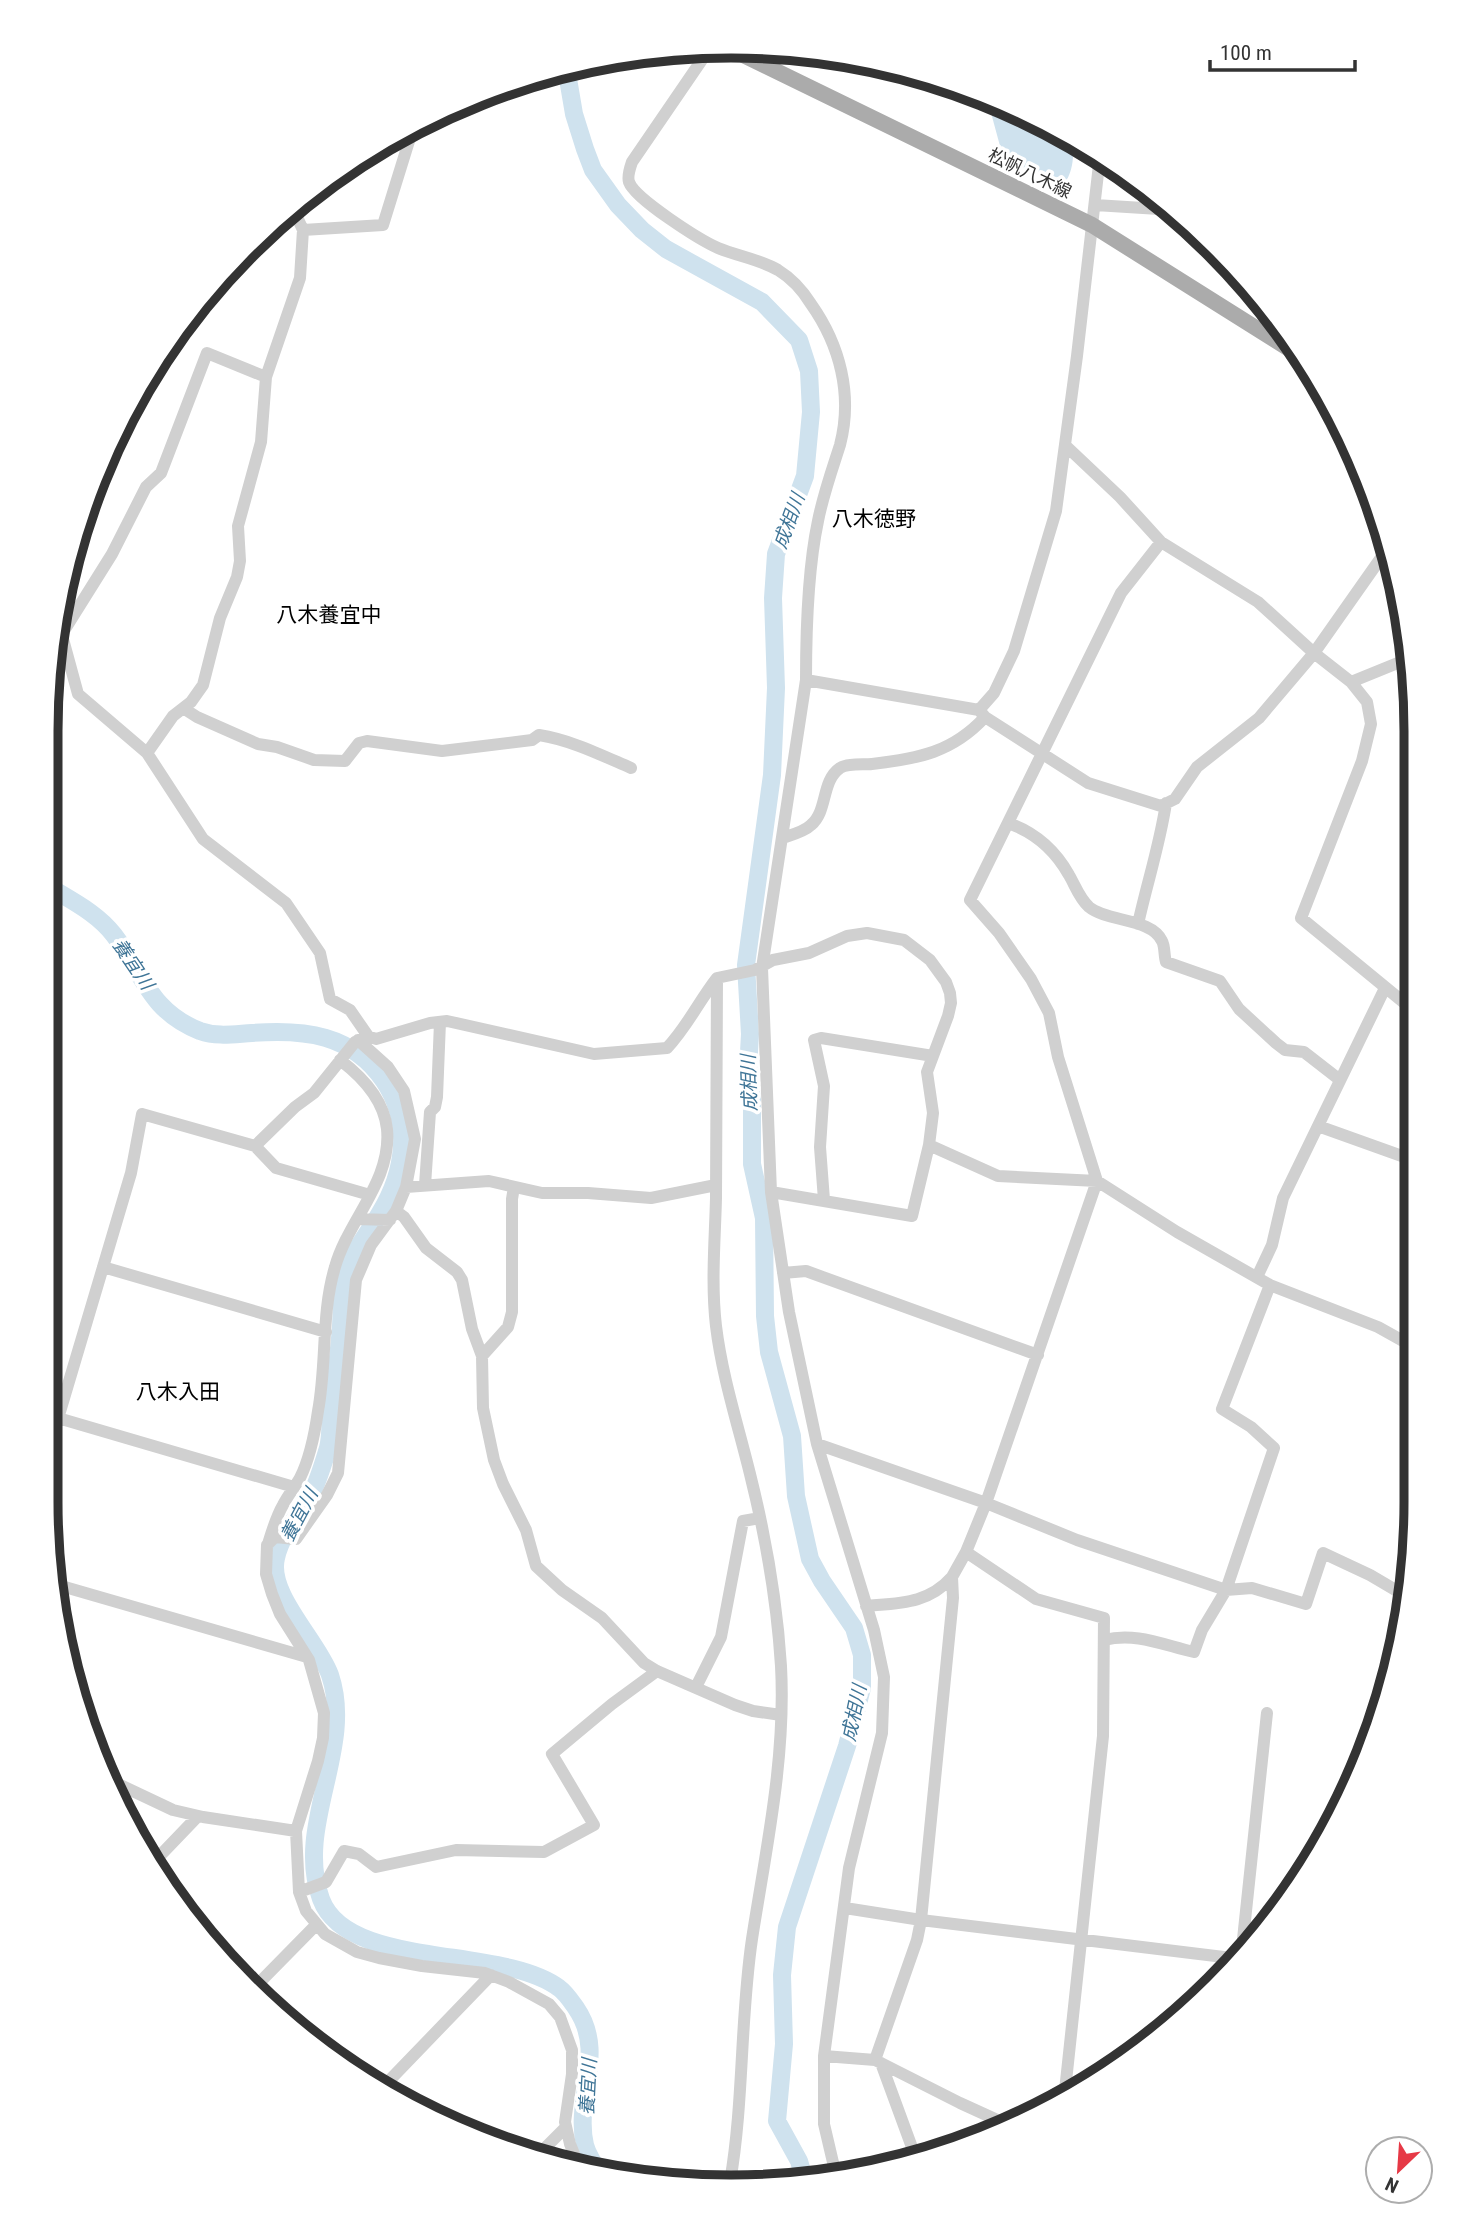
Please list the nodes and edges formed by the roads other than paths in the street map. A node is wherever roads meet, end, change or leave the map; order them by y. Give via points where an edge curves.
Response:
1 (750, 58) edge
2 (703, 59) edge
3 (409, 140) edge
4 (1099, 167) edge
5 (1095, 205) junction
6 (1155, 209) edge
7 (297, 217) edge
8 (1092, 225) junction
9 (303, 229) junction
10 (1282, 344) edge
11 (266, 377) junction
12 (1066, 446) junction
13 (1161, 542) junction
14 (1381, 558) edge
15 (68, 619) edge
16 (64, 643) edge
17 (1314, 653) junction
18 (1400, 662) edge
19 (806, 680) junction
20 (1351, 682) junction
21 (183, 708) junction
22 (982, 713) junction
23 (147, 752) junction
24 (1041, 754) junction
25 (631, 768) dead end
26 (1166, 803) junction
27 (1008, 823) junction
28 (782, 838) junction
29 (1138, 924) junction
30 (758, 969) junction
31 (721, 977) junction
32 (1385, 988) junction
33 (1404, 1003) edge
34 (440, 1022) junction
35 (361, 1039) junction
36 (933, 1056) junction
37 (340, 1060) junction
38 (1340, 1080) junction
39 (1318, 1126) junction
40 (929, 1145) junction
41 (256, 1146) junction
42 (1404, 1157) edge
43 (1097, 1181) junction
44 (425, 1185) junction
45 (716, 1185) junction
46 (406, 1187) junction
47 (514, 1187) junction
48 (771, 1192) junction
49 (370, 1195) junction
50 (824, 1200) junction
51 (390, 1217) junction
52 (357, 1219) junction
53 (103, 1267) junction
54 (783, 1273) junction
55 (1257, 1277) junction
56 (1270, 1284) junction
57 (326, 1332) junction
58 (1404, 1342) edge
59 (1038, 1355) junction
60 (482, 1356) junction
61 (58, 1418) joint
62 (817, 1444) junction
63 (294, 1487) junction
64 (986, 1503) junction
65 (760, 1518) junction
66 (271, 1541) junction
67 (967, 1552) junction
68 (952, 1577) junction
69 (64, 1587) edge
70 (1226, 1590) junction
71 (1398, 1591) edge
72 (866, 1606) junction
73 (1104, 1640) junction
74 (307, 1657) junction
75 (657, 1671) junction
76 (696, 1687) junction
77 (1267, 1713) dead end
78 (781, 1714) junction
79 (121, 1787) edge
80 (198, 1816) junction
81 (296, 1831) junction
82 (159, 1857) edge
83 (299, 1892) junction
84 (845, 1908) junction
85 (921, 1920) junction
86 (316, 1925) junction
87 (1243, 1939) edge
88 (1082, 1940) junction
89 (1226, 1957) edge
90 (491, 1975) junction
91 (260, 1982) edge
92 (824, 2056) junction
93 (878, 2061) junction
94 (388, 2081) edge
95 (1066, 2086) edge
96 (999, 2120) edge
97 (566, 2127) junction
98 (545, 2148) edge
99 (913, 2150) edge
100 (574, 2156) edge
101 (834, 2167) edge
102 (731, 2175) edge

1 - 8 main road, 松帆八木線
2 - 19 street via 632,162 629,183 692,235 777,270 798,287 821,319 842,368 845,419 817,523
3 - 9 street via 383,225
4 - 5 street
5 - 6 street
5 - 8 street
7 - 9 street
8 - 10 main road, 松帆八木線
8 - 12 street
9 - 11 street via 300,278
11 - 15 street via 207,353 161,473 146,487 112,554
11 - 21 street via 261,442 238,526 237,577 220,618 203,685
12 - 13 street
12 - 22 street via 1056,511 1014,651
13 - 17 street via 1258,602
13 - 24 street via 1121,593
14 - 17 street
16 - 23 street via 78,694
17 - 20 street
17 - 26 street via 1259,718 1197,767 1175,799
18 - 20 street
19 - 22 street
19 - 28 street
20 - 32 street via 1367,702 1371,724 1362,761 1301,918
21 - 23 street
21 - 25 street via 258,744 314,760 345,761 359,743 367,741 442,751 532,740 539,735 555,737
22 - 24 street
22 - 28 street via 965,737 944,749 915,758 842,766 830,778 816,820 809,828
23 - 35 street via 203,839 286,903 320,953 330,999 350,1010
24 - 26 street via 1087,783 1161,806
24 - 27 street
26 - 29 street
27 - 29 street via 1029,832 1049,849 1089,907
27 - 43 street via 970,900 1031,979 1049,1013
28 - 30 street
29 - 38 street via 1162,941 1166,962 1220,981 1239,1009 1276,1043 1285,1050 1309,1055
30 - 31 street
30 - 36 street via 847,936 867,933 904,940 930,960 950,993 948,1016
30 - 48 street
31 - 34 street via 667,1048 594,1054
31 - 45 street
32 - 33 street
32 - 38 street
34 - 35 street
34 - 44 street via 437,1097 430,1112
35 - 37 street
35 - 46 street via 388,1067 408,1103 415,1139
36 - 40 street via 927,1072 933,1113
36 - 50 street via 814,1040 824,1086 820,1147
37 - 41 street via 314,1093
37 - 49 street via 373,1095 387,1127 381,1171
38 - 39 street
39 - 42 street
39 - 55 street via 1283,1198 1272,1245
40 - 43 street via 998,1176
40 - 50 street via 912,1216
41 - 49 street via 276,1168
41 - 53 street via 142,1114 131,1173
43 - 55 street
43 - 59 street
44 - 46 street
44 - 47 street via 489,1181
45 - 47 street via 651,1198
45 - 65 street via 716,1325
46 - 51 street
47 - 60 street via 512,1312 508,1327
48 - 50 street
48 - 54 street
49 - 52 street
51 - 52 street
51 - 60 street via 404,1217 426,1248 457,1272
51 - 66 street via 356,1280 338,1474 296,1539
52 - 57 street via 335,1264
53 - 57 street
53 - 61 street
54 - 59 street via 806,1271
54 - 62 street
55 - 56 street
56 - 58 street
56 - 70 street via 1222,1409 1274,1448
57 - 63 street via 318,1411 305,1465
59 - 64 street
60 - 75 street via 483,1408 494,1460 526,1530 536,1566 602,1618
61 - 63 street
62 - 64 street
62 - 72 street
63 - 66 street via 279,1512
64 - 67 street
64 - 70 street via 1077,1540
65 - 76 street via 743,1521 721,1637
65 - 78 street via 775,1596
66 - 74 street via 266,1574 272,1594
67 - 68 street
67 - 73 street via 1036,1599 1104,1618
68 - 72 street via 931,1596
68 - 85 street
69 - 74 street
70 - 71 street via 1252,1588 1306,1604 1323,1553
70 - 73 street via 1194,1652 1138,1637
72 - 84 street via 884,1676 882,1733 849,1868
73 - 88 street via 1103,1736
74 - 81 street via 324,1713 323,1738
75 - 76 street
75 - 83 street via 552,1754 594,1825 544,1852 456,1850 376,1867 359,1854 344,1851 326,1882
76 - 78 street via 754,1711
77 - 87 street
78 - 102 street via 773,1815 751,1941
79 - 80 street
80 - 81 street
80 - 82 street
81 - 83 street
83 - 86 street
84 - 85 street
84 - 92 street
85 - 88 street
85 - 93 street
86 - 90 street via 340,1944 379,1958
86 - 91 street
88 - 89 street
88 - 95 street
90 - 94 street
90 - 97 street via 533,1994 560,2017 572,2050
92 - 93 street
92 - 101 street via 824,2124
93 - 96 street
93 - 99 street
97 - 98 street
97 - 100 street

